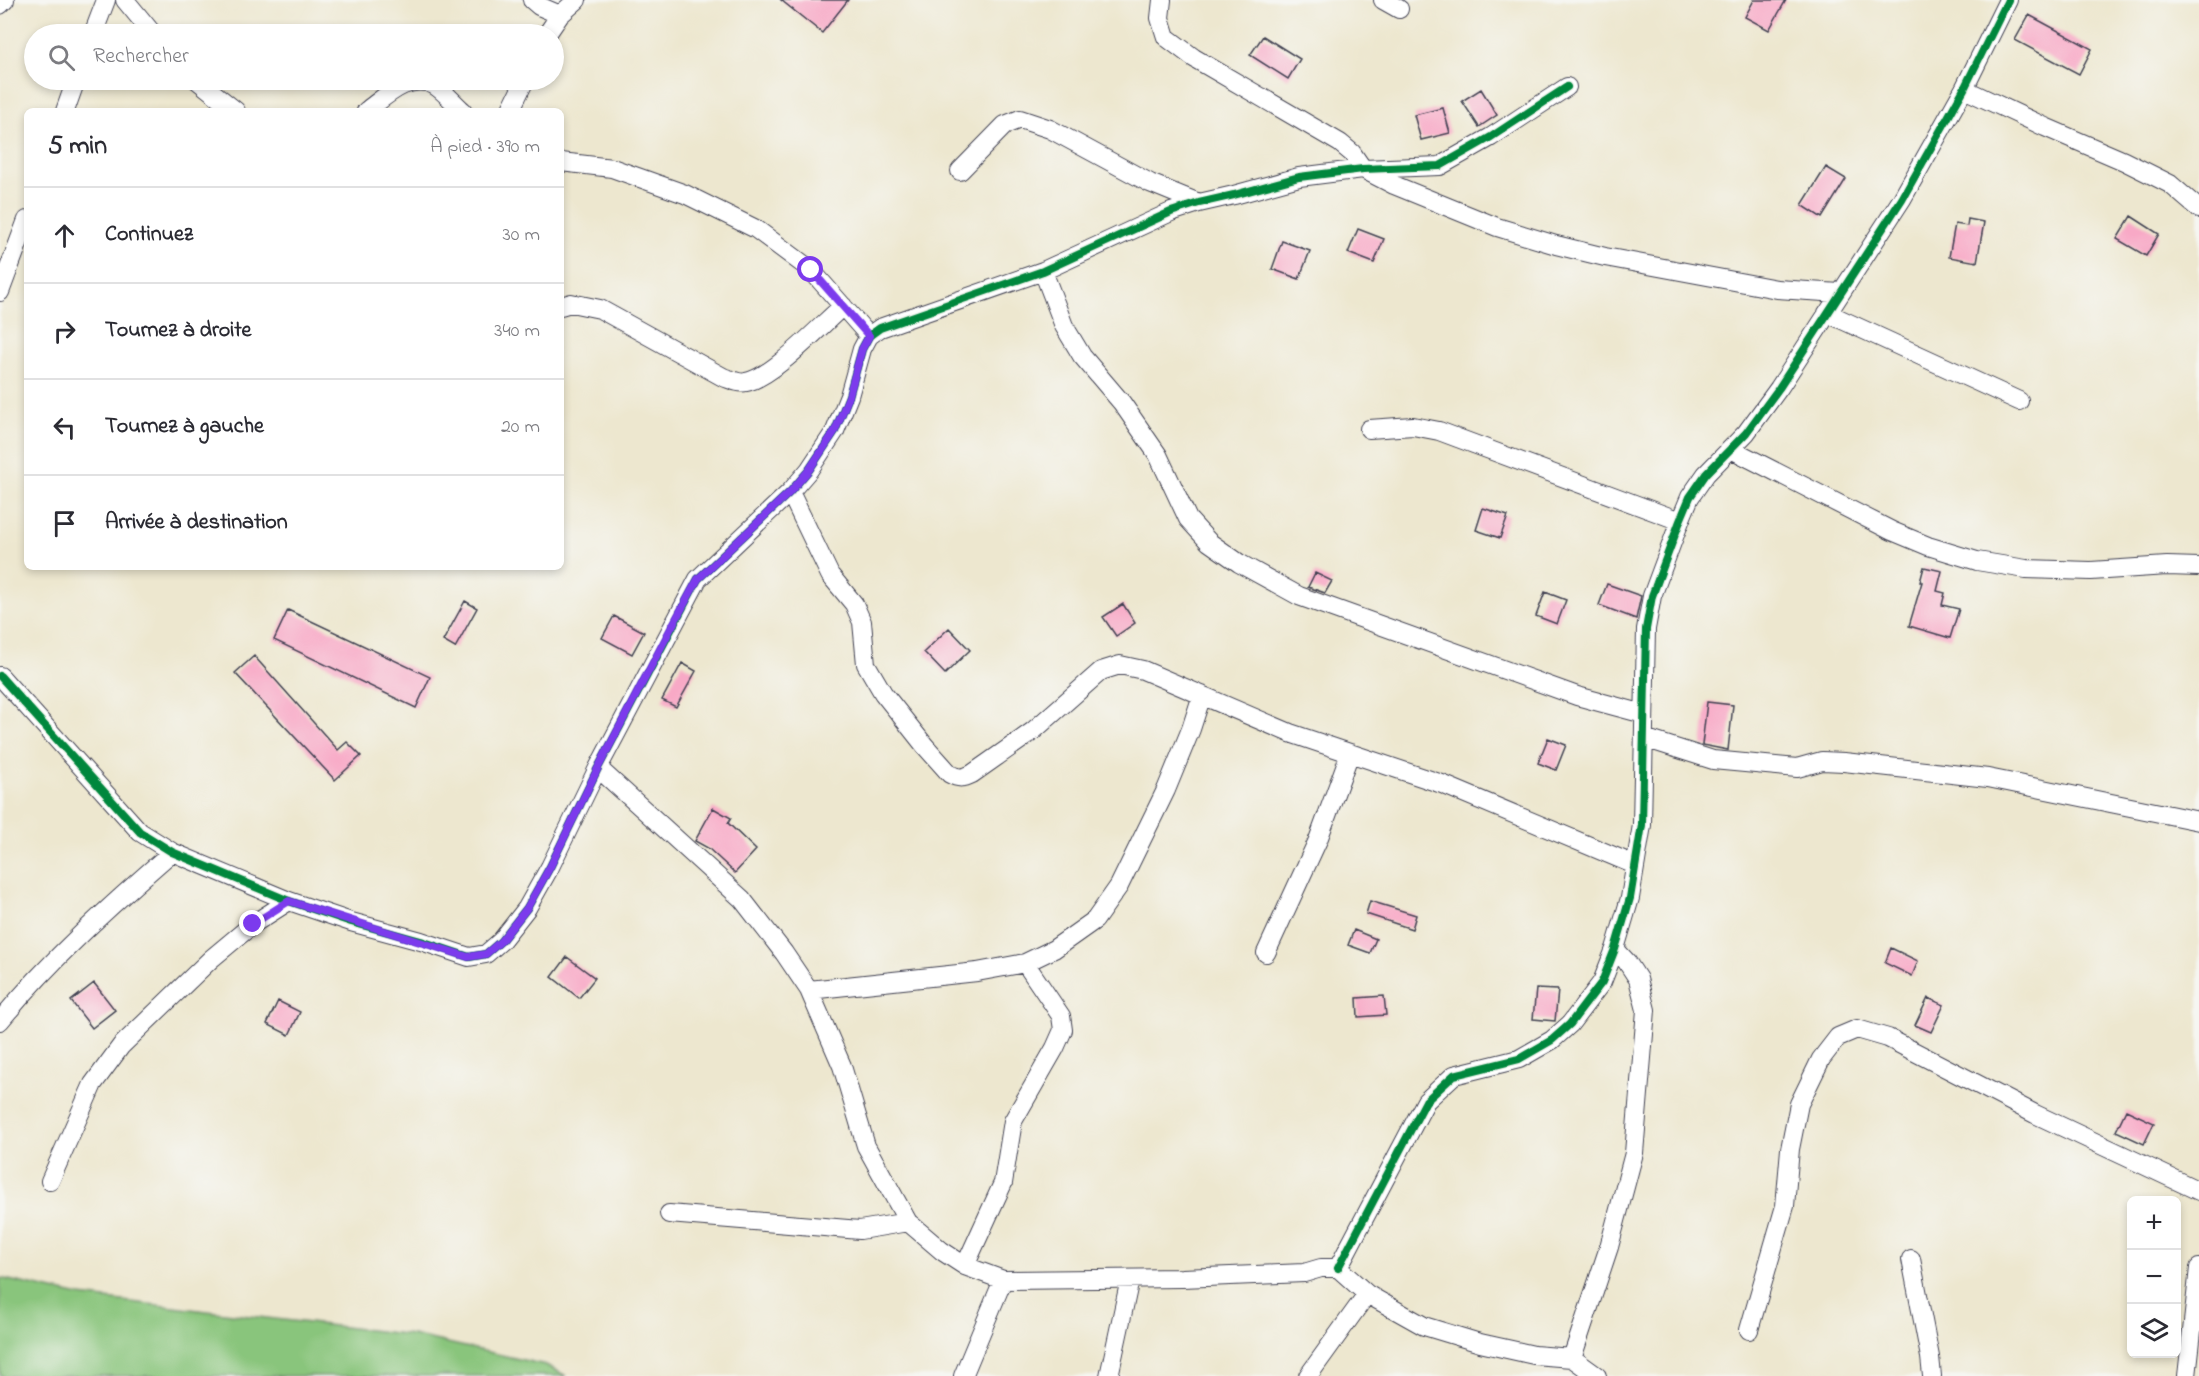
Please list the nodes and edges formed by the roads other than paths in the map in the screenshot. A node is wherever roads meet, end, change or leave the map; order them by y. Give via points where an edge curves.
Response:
1 (5, 0) edge
2 (106, 0) edge
3 (125, 0) edge
4 (532, 0) edge
5 (578, 0) edge
6 (1162, 0) edge
7 (1383, 0) edge
8 (2008, 0) edge
9 (0, 5) edge
10 (1399, 9) dead end
11 (560, 15) junction
12 (97, 24) edge
13 (145, 24) edge
14 (554, 24) edge
15 (1567, 87) dead end
16 (1964, 89) junction
17 (72, 90) edge
18 (210, 90) edge
19 (394, 90) edge
20 (440, 90) edge
21 (520, 90) edge
22 (66, 108) edge
23 (232, 108) edge
24 (370, 108) edge
25 (460, 108) edge
26 (511, 108) edge
27 (564, 162) edge
28 (1363, 169) junction
29 (960, 171) dead end
30 (1199, 203) junction
31 (2199, 209) edge
32 (24, 228) edge
33 (1043, 271) junction
34 (0, 292) edge
35 (1840, 293) junction
36 (564, 305) edge
37 (843, 306) junction
38 (1827, 313) junction
39 (869, 336) junction
40 (2019, 401) dead end
41 (1369, 429) dead end
42 (1731, 449) junction
43 (790, 492) junction
44 (1680, 521) junction
45 (2199, 567) edge
46 (0, 676) edge
47 (1202, 695) junction
48 (1644, 714) junction
49 (1644, 738) junction
50 (1350, 753) junction
51 (598, 768) junction
52 (2199, 821) edge
53 (172, 852) junction
54 (1635, 865) junction
55 (289, 901) junction
56 (1615, 949) junction
57 (1266, 953) dead end
58 (1024, 963) junction
59 (809, 990) junction
60 (0, 1021) edge
61 (50, 1181) dead end
62 (2199, 1191) edge
63 (669, 1214) dead end
64 (908, 1222) junction
65 (1911, 1259) dead end
66 (965, 1266) junction
67 (1338, 1268) junction
68 (2199, 1268) edge
69 (1130, 1279) junction
70 (1003, 1280) junction
71 (1367, 1294) junction
72 (1749, 1330) dead end
73 (1572, 1358) junction
74 (963, 1376) edge
75 (1109, 1376) edge
76 (1308, 1376) edge
77 (1598, 1376) edge
78 (1932, 1376) edge
79 (2187, 1376) edge

1 - 9 street
2 - 12 street
3 - 13 street
4 - 11 street
5 - 11 street
6 - 28 street via 1160,18 1166,37 1194,58 1340,143
7 - 10 street
8 - 16 street
11 - 14 street
15 - 28 street via 1440,166
16 - 31 street via 2170,184
16 - 35 street via 1902,199
17 - 22 street
18 - 23 street
19 - 24 street
20 - 25 street
21 - 26 street
27 - 37 street via 612,168 685,194 756,229 811,270
28 - 30 street via 1299,177
28 - 35 street via 1486,222 1556,244 1776,289
29 - 30 street via 1005,125 1020,120 1050,129 1150,183
30 - 33 street
32 - 34 street
33 - 39 street via 880,328
33 - 48 street via 1064,327 1082,356 1122,403 1158,455 1188,519 1216,547 1299,596 1567,693
35 - 38 street
36 - 37 street via 600,309 723,377 743,383 757,380 781,362
37 - 39 street
38 - 40 street
38 - 42 street via 1779,388
39 - 43 street via 835,431
41 - 44 street via 1413,426 1439,431
42 - 44 street via 1706,474
42 - 45 street via 1892,531 1977,561 2026,569 2091,571
43 - 47 street via 830,575 854,604 862,622 866,664 883,693 950,774 964,778 972,774 1033,731 1101,671 1120,665 1143,669
43 - 51 street via 698,579
44 - 48 street via 1652,596 1646,629
46 - 53 street via 140,832
47 - 50 street via 1290,733
47 - 58 street via 1167,790 1119,886 1095,920 1054,949
48 - 49 street
49 - 52 street via 1713,760 1797,768 1822,761 1844,762 1988,778
49 - 54 street via 1642,825
50 - 54 street via 1442,784
50 - 57 street via 1318,840
51 - 55 street via 527,908 486,954 468,957
51 - 59 street via 742,899
53 - 55 street
53 - 60 street via 52,963
54 - 56 street
55 - 61 street via 253,924 211,959 122,1047 93,1084
56 - 67 street via 1602,982 1570,1024 1552,1040 1519,1059 1454,1075 1426,1101
56 - 73 street via 1638,979 1646,1010 1634,1153
58 - 59 street via 977,972
58 - 66 street via 1061,1016 1063,1030 1013,1121 1003,1183
59 - 64 street via 842,1066 866,1146
62 - 72 street via 2035,1114 1888,1038 1857,1029 1838,1037 1821,1059 1799,1104 1785,1206
63 - 64 street via 860,1230
64 - 66 street
65 - 78 street
66 - 70 street
67 - 69 street
67 - 71 street
68 - 79 street
69 - 70 street
69 - 75 street
70 - 74 street
71 - 73 street via 1424,1326 1534,1355
71 - 76 street
73 - 77 street

